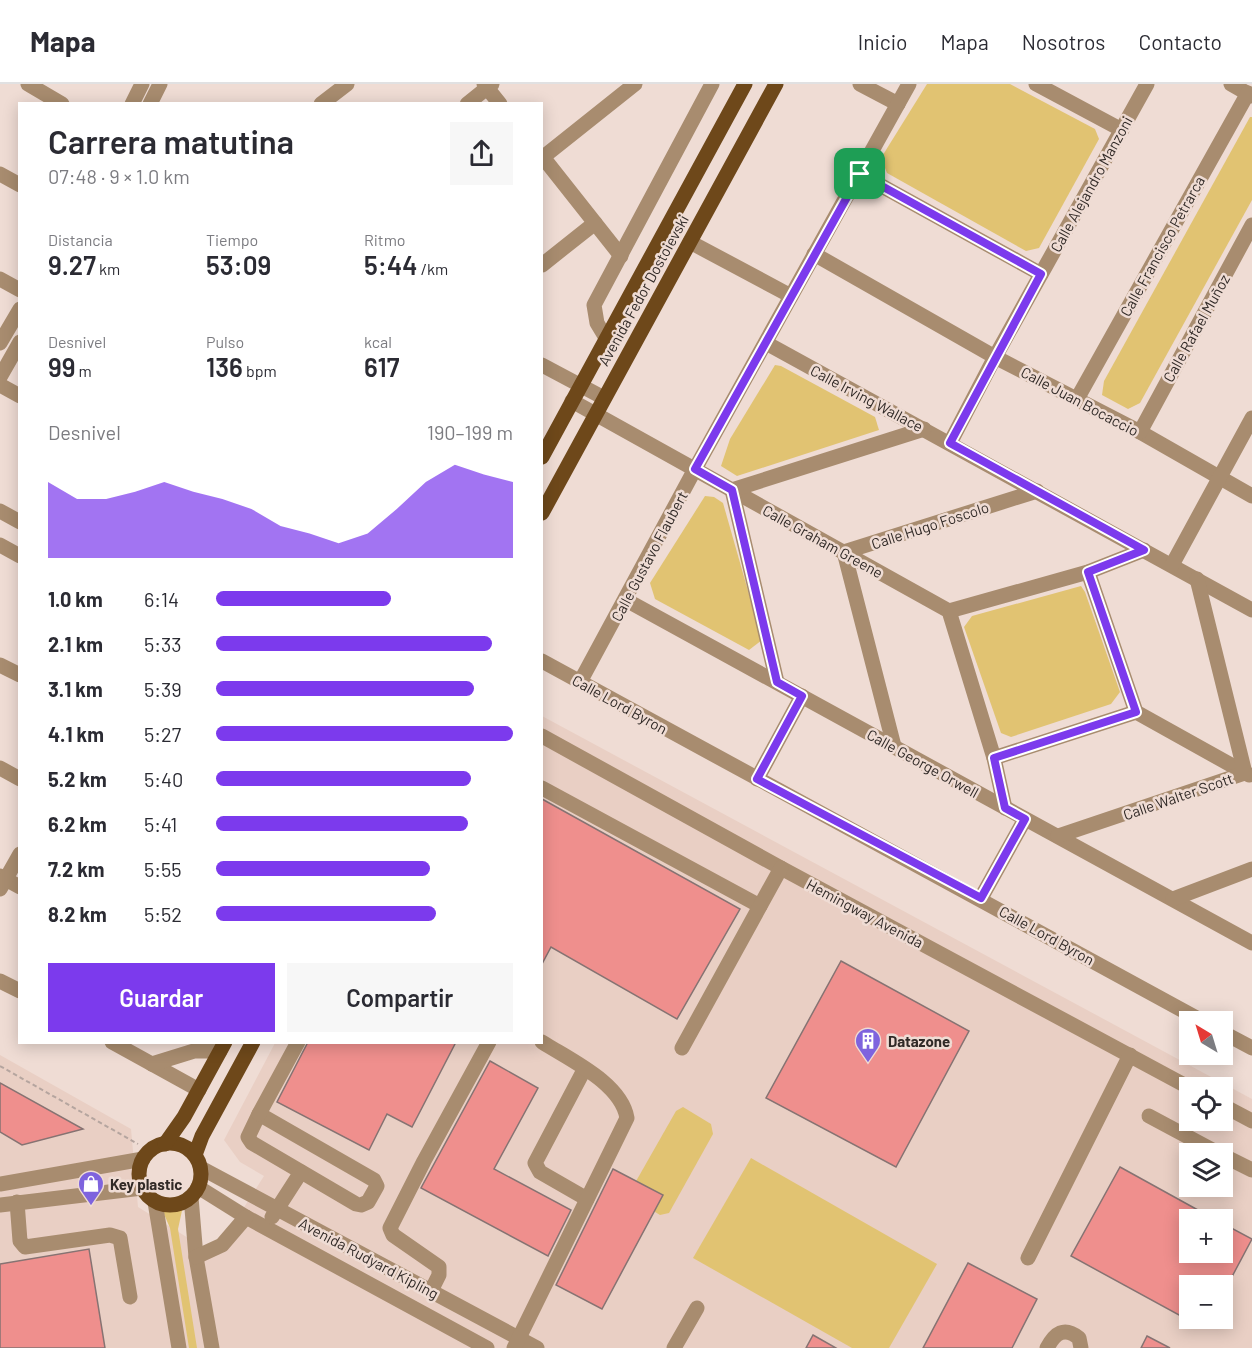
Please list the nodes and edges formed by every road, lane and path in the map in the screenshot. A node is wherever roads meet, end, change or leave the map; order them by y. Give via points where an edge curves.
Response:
1 (28, 84) edge
2 (142, 84) edge
3 (160, 84) edge
4 (347, 84) edge
5 (635, 84) edge
6 (712, 84) edge
7 (745, 84) edge
8 (776, 84) edge
9 (860, 84) edge
10 (909, 84) edge
11 (1036, 84) edge
12 (1147, 84) edge
13 (1231, 84) edge
14 (488, 85) edge
15 (1250, 94) edge
16 (59, 102) edge
17 (133, 102) edge
18 (151, 102) edge
19 (324, 102) edge
20 (469, 102) edge
21 (499, 102) edge
22 (898, 104) junction
23 (1122, 130) junction
24 (543, 156) edge
25 (543, 158) edge
26 (0, 174) edge
27 (860, 174) junction
28 (18, 184) edge
29 (595, 223) junction
30 (1252, 225) edge
31 (690, 242) junction
32 (813, 254) junction
33 (621, 256) junction
34 (543, 264) edge
35 (1041, 274) junction
36 (0, 279) edge
37 (18, 289) edge
38 (791, 296) junction
39 (18, 312) edge
40 (606, 338) junction
41 (0, 343) edge
42 (766, 343) junction
43 (18, 346) edge
44 (994, 357) junction
45 (543, 366) edge
46 (0, 377) edge
47 (0, 385) edge
48 (580, 386) junction
49 (18, 395) edge
50 (604, 398) junction
51 (1077, 399) junction
52 (572, 401) junction
53 (596, 414) junction
54 (1252, 418) edge
55 (924, 429) junction
56 (1140, 432) junction
57 (950, 443) junction
58 (543, 455) edge
59 (695, 469) junction
60 (1219, 478) junction
61 (732, 490) junction
62 (1037, 491) junction
63 (1252, 496) edge
64 (0, 511) edge
65 (543, 511) edge
66 (18, 521) edge
67 (0, 545) edge
68 (1144, 550) junction
69 (844, 552) junction
70 (18, 555) edge
71 (1172, 566) junction
72 (1088, 572) junction
73 (1197, 579) junction
74 (626, 600) junction
75 (1252, 610) edge
76 (949, 611) junction
77 (543, 662) edge
78 (0, 665) edge
79 (18, 674) edge
80 (580, 682) junction
81 (777, 682) junction
82 (802, 696) junction
83 (1136, 712) junction
84 (543, 740) edge
85 (894, 746) junction
86 (994, 758) junction
87 (0, 768) edge
88 (1248, 775) edge
89 (18, 778) edge
90 (757, 779) junction
91 (543, 789) edge
92 (1005, 808) junction
93 (1025, 819) junction
94 (1058, 836) junction
95 (18, 857) edge
96 (781, 868) junction
97 (1252, 868) edge
98 (2, 881) edge
99 (18, 885) edge
100 (981, 898) junction
101 (1173, 899) junction
102 (760, 906) junction
103 (1252, 943) edge
104 (0, 981) edge
105 (18, 990) edge
106 (1184, 1011) edge
107 (1233, 1038) edge
108 (543, 1043) edge
109 (116, 1044) edge
110 (252, 1044) edge
111 (297, 1044) edge
112 (488, 1044) edge
113 (222, 1047) edge
114 (682, 1048) dead end
115 (1252, 1048) edge
116 (1130, 1055) junction
117 (152, 1064) junction
118 (0, 1066) edge
119 (584, 1070) junction
120 (1179, 1082) edge
121 (199, 1090) junction
122 (1233, 1111) edge
123 (259, 1114) junction
124 (1149, 1116) dead end
125 (1252, 1121) edge
126 (1200, 1143) edge
127 (165, 1144) junction
128 (147, 1155) junction
129 (1233, 1160) edge
130 (198, 1162) junction
131 (1252, 1170) edge
132 (301, 1172) junction
133 (0, 1184) edge
134 (142, 1188) junction
135 (195, 1192) junction
136 (588, 1199) junction
137 (17, 1202) junction
138 (155, 1202) junction
139 (0, 1205) edge
140 (276, 1209) junction
141 (246, 1217) junction
142 (266, 1228) junction
143 (196, 1257) junction
144 (1028, 1258) dead end
145 (431, 1291) junction
146 (130, 1297) dead end
147 (697, 1308) dead end
148 (516, 1343) edge
149 (179, 1348) edge
150 (212, 1348) edge
151 (487, 1348) edge
152 (537, 1348) edge
153 (674, 1348) edge
154 (1047, 1348) edge
155 (1081, 1348) edge

1 - 16 street
2 - 17 street
3 - 18 street
4 - 19 street
5 - 24 street
6 - 33 street
7 - 40 main road, Avenida Fedor Dostoievski
8 - 31 main road, Avenida Fedor Dostoievski
9 - 22 street
10 - 22 street, Calle Gustavo Flaubert
11 - 23 street
12 - 23 street, Calle Alejandro Manzoni
13 - 15 street
14 - 20 street
14 - 21 street
15 - 51 street, Calle Francisco Petrarca
22 - 27 street, Calle Gustavo Flaubert
23 - 35 street, Calle Alejandro Manzoni
25 - 29 street
26 - 28 street
27 - 32 street, Calle Gustavo Flaubert
27 - 35 street
29 - 33 street
29 - 34 street
30 - 56 street, Calle Rafael Muñoz
31 - 38 street
31 - 50 main road, Avenida Fedor Dostoievski
32 - 38 street, Calle Gustavo Flaubert
32 - 44 street, Calle Juan Bocaccio
33 - 40 street via 594,306 597,323
35 - 44 street, Calle Alejandro Manzoni
36 - 37 street
38 - 42 street, Calle Gustavo Flaubert
39 - 41 street
40 - 48 main road, Avenida Fedor Dostoievski
42 - 55 street, Calle Irving Wallace
42 - 59 street, Calle Gustavo Flaubert
43 - 46 street
44 - 51 street, Calle Juan Bocaccio
44 - 57 street, Calle Alejandro Manzoni
45 - 48 street
47 - 49 street
48 - 50 street
48 - 52 main road, Avenida Fedor Dostoievski
50 - 53 main road, Avenida Fedor Dostoievski
51 - 56 street, Calle Juan Bocaccio
52 - 53 street, Calle Graham Greene
52 - 58 main road, Avenida Fedor Dostoievski
53 - 59 street, Calle Graham Greene
53 - 65 main road, Avenida Fedor Dostoievski
54 - 60 street
55 - 57 street, Calle Irving Wallace
55 - 61 street
56 - 60 street, Calle Juan Bocaccio
57 - 62 street, Calle Irving Wallace
59 - 61 street, Calle Graham Greene
59 - 74 street, Calle Gustavo Flaubert
60 - 63 street, Calle Juan Bocaccio
60 - 71 street
61 - 69 street, Calle Graham Greene
61 - 81 street
62 - 68 street, Calle Irving Wallace
62 - 69 street, Calle Hugo Foscolo
64 - 66 street
67 - 70 street
68 - 71 street, Calle Irving Wallace
68 - 72 street
69 - 76 street, Calle Graham Greene
69 - 85 street
71 - 73 street, Calle Irving Wallace
72 - 76 street
72 - 83 street
73 - 75 street, Calle Irving Wallace
73 - 88 street, Calle Walter Scott
74 - 80 street, Calle Gustavo Flaubert
74 - 81 street, Calle George Orwell
76 - 86 street
77 - 80 street, Calle Lord Byron
78 - 79 street
80 - 90 street, Calle Lord Byron
81 - 82 street, Calle George Orwell
82 - 85 street, Calle George Orwell
82 - 90 street
83 - 86 street
83 - 88 street
84 - 96 street, Hemingway Avenida
85 - 92 street, Calle George Orwell
86 - 92 street
87 - 89 street
88 - 94 street, Calle Walter Scott
90 - 100 street, Calle Lord Byron
91 - 102 street
92 - 93 street, Calle George Orwell
93 - 94 street, Calle George Orwell
93 - 100 street
94 - 101 street, Calle George Orwell
95 - 98 street
96 - 102 street
96 - 116 street, Hemingway Avenida
97 - 101 street
98 - 99 street
100 - 106 street, Calle Lord Byron
101 - 103 street, Calle George Orwell
102 - 114 street
104 - 105 street
107 - 115 street
108 - 119 street
109 - 117 street
110 - 130 main road via 202,1136
111 - 123 street
112 - 145 street via 390,1228 393,1236 439,1267
113 - 117 street via 187,1052
113 - 121 main road
116 - 120 street, Hemingway Avenida
116 - 144 street
117 - 121 street
118 - 128 path
119 - 136 street via 618,1096 627,1118
119 - 136 street via 535,1162 540,1172
121 - 127 main road
122 - 125 street
123 - 132 street via 248,1140
123 - 132 street via 368,1176 376,1186 368,1202 361,1205
124 - 126 street
127 - 128 main road
127 - 130 main road via 181,1145
128 - 133 street
128 - 134 main road via 140,1168
129 - 131 street
130 - 135 main road
130 - 140 street, Avenida Rudyard Kipling
132 - 140 street
134 - 137 street
134 - 138 main road
135 - 138 main road via 174,1205
135 - 141 street, Avenida Rudyard Kipling
135 - 143 street
136 - 148 street
137 - 139 street
137 - 146 street via 20,1241 26,1247 110,1235 120,1238
138 - 149 street
140 - 142 street
140 - 145 street, Avenida Rudyard Kipling
141 - 142 street, Avenida Rudyard Kipling
141 - 143 street via 222,1245
142 - 151 street, Avenida Rudyard Kipling
143 - 150 street
145 - 148 street, Avenida Rudyard Kipling
147 - 153 street
148 - 152 street, Avenida Rudyard Kipling
154 - 155 street via 1056,1334 1062,1332 1074,1333

